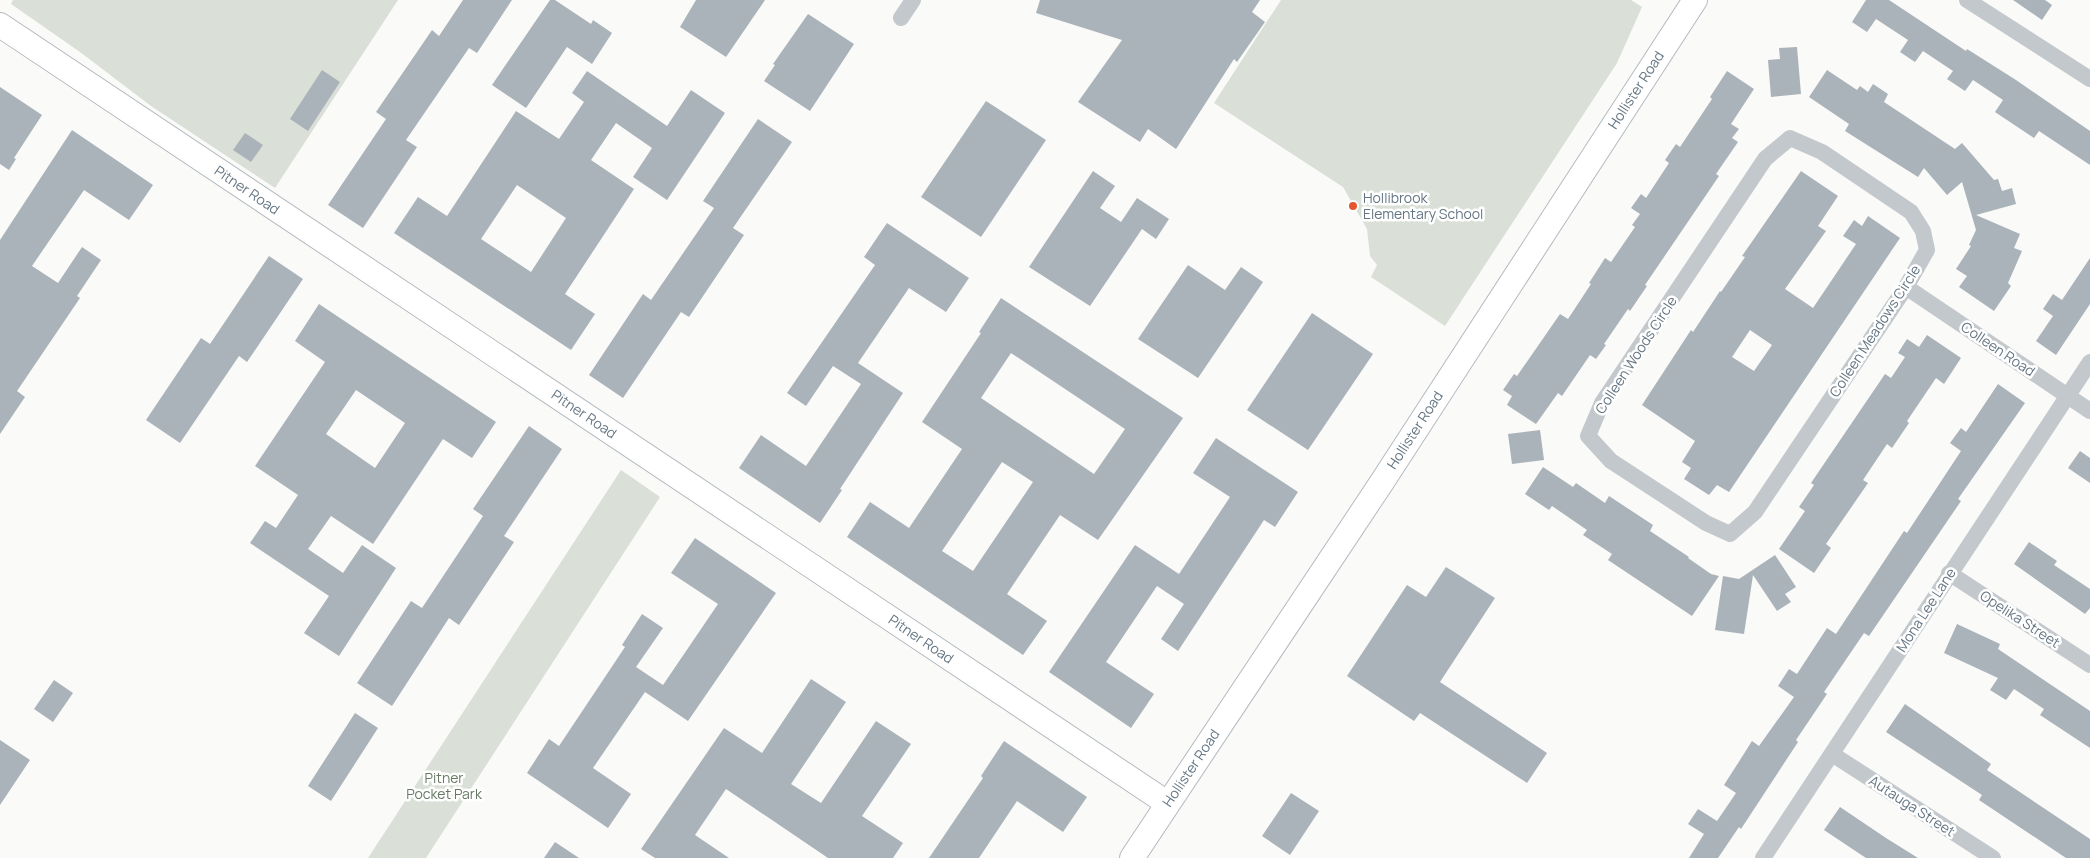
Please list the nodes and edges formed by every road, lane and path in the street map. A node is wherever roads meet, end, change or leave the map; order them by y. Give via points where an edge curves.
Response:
1 (913, 0) edge
2 (1695, 0) edge
3 (1967, 0) edge
4 (901, 18) dead end
5 (0, 25) edge
6 (2090, 79) edge
7 (1790, 138) joint
8 (1906, 287) junction
9 (2090, 362) edge
10 (2068, 397) junction
11 (2090, 412) edge
12 (1730, 534) joint
13 (1950, 574) junction
14 (2090, 665) edge
15 (1832, 754) junction
16 (1167, 803) junction
17 (1132, 858) edge
18 (1763, 858) edge
19 (1993, 858) edge

1 - 4 street
2 - 16 street, Hollister Road via 1382,482
3 - 6 street
5 - 16 street, Pitner Road
7 - 8 street, Colleen Meadows Circle via 1822,152 1911,212 1923,231 1927,250
7 - 12 street, Colleen Woods Circle via 1759,167 1602,403 1588,436 1611,461 1706,523
8 - 10 street, Colleen Road
8 - 12 street, Colleen Meadows Circle via 1754,512
9 - 10 street, Mona Lee Lane
10 - 11 street, Colleen Road
10 - 13 street, Mona Lee Lane
13 - 14 street, Opelika Street
13 - 15 street, Mona Lee Lane
15 - 18 street, Mona Lee Lane
15 - 19 street, Autauga Street
16 - 17 street, Hollister Road

